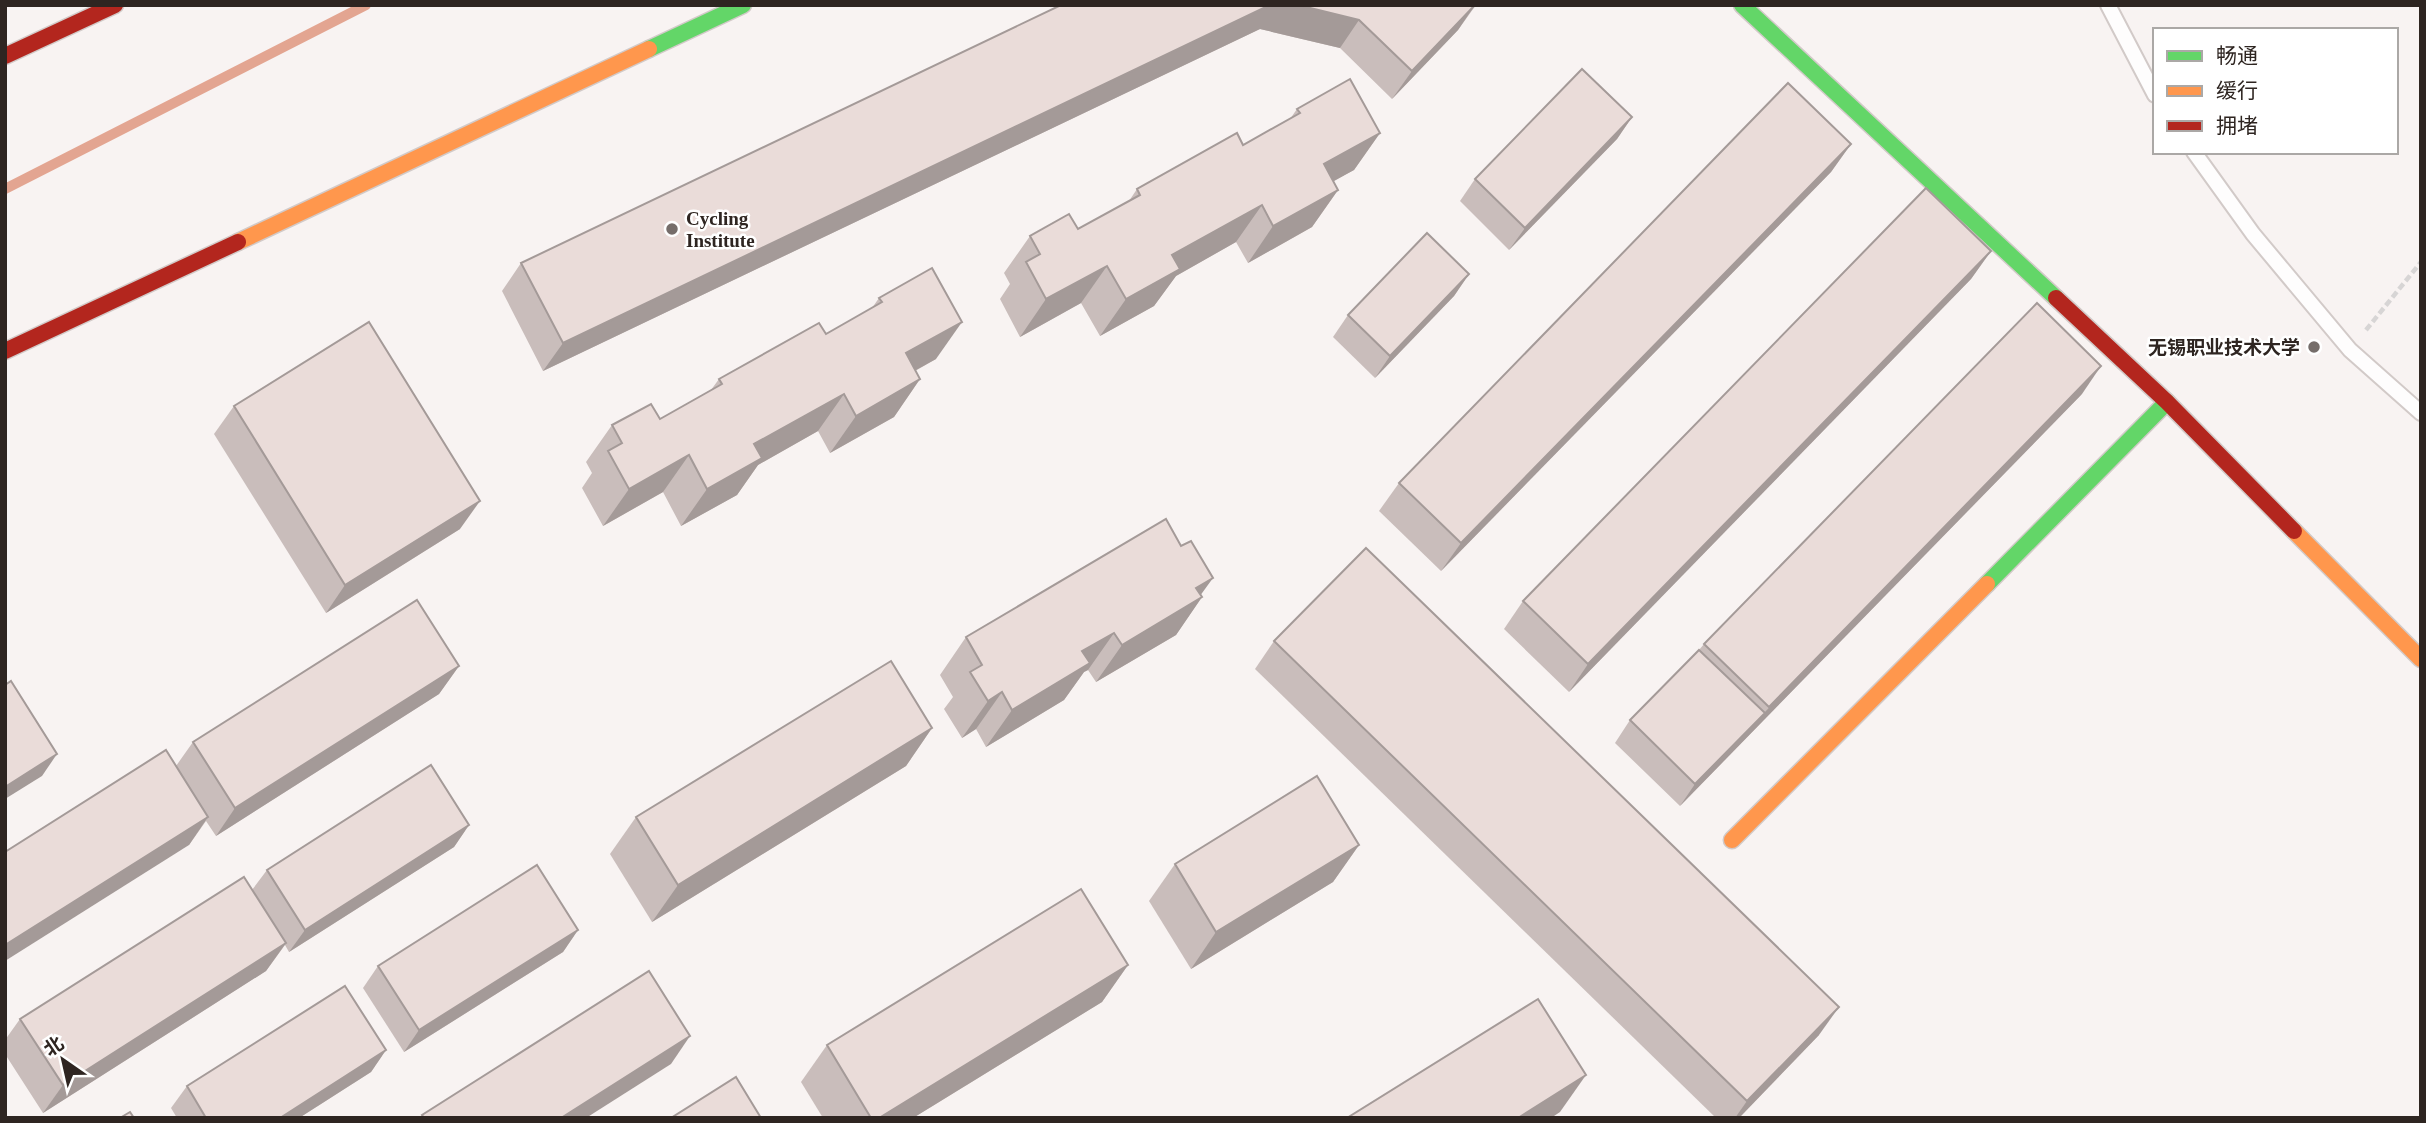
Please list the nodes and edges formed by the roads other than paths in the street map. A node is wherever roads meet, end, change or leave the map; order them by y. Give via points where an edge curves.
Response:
1 (115, 5) edge
2 (743, 5) edge
3 (1742, 5) edge
4 (2108, 5) edge
5 (5, 56) edge
6 (2153, 92) edge
7 (2195, 154) edge
8 (5, 351) edge
9 (2167, 402) junction
10 (2421, 413) edge
11 (2421, 659) edge
12 (1732, 840) dead end

1 - 5 street
2 - 8 street
3 - 9 street
4 - 6 lane
7 - 10 lane via 2253,234 2350,350
9 - 11 street
9 - 12 street

